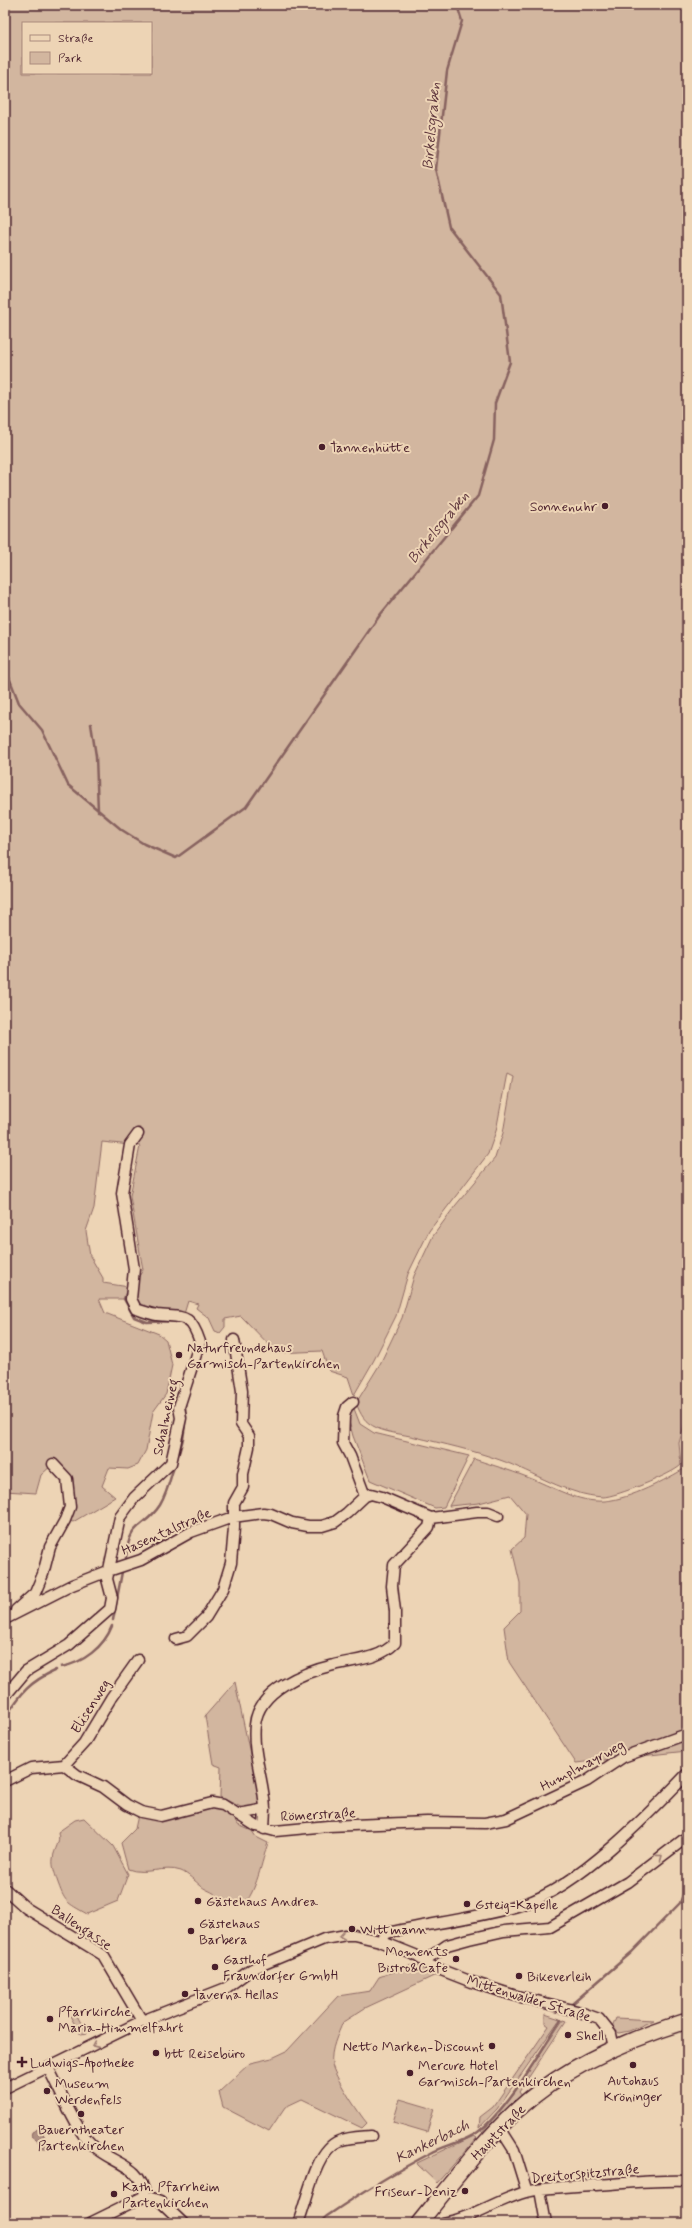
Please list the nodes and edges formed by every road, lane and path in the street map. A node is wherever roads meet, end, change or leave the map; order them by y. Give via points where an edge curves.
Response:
1 (138, 1134) dead end
2 (234, 1340) dead end
3 (353, 1402) dead end
4 (54, 1464) dead end
5 (365, 1496) junction
6 (498, 1516) dead end
7 (233, 1517) junction
8 (431, 1518) junction
9 (108, 1570) junction
10 (6, 1618) edge
11 (176, 1639) dead end
12 (138, 1660) dead end
13 (5, 1696) edge
14 (687, 1734) edge
15 (64, 1765) junction
16 (687, 1774) edge
17 (5, 1781) edge
18 (265, 1809) junction
19 (238, 1814) junction
20 (467, 1824) joint
21 (264, 1829) junction
22 (687, 1837) edge
23 (5, 1889) edge
24 (380, 1941) junction
25 (424, 1961) junction
26 (142, 2021) junction
27 (687, 2021) edge
28 (614, 2048) junction
29 (48, 2068) junction
30 (5, 2088) edge
31 (500, 2128) junction
32 (371, 2136) dead end
33 (687, 2181) edge
34 (540, 2190) junction
35 (528, 2192) junction
36 (145, 2196) junction
37 (90, 2223) edge
38 (183, 2223) edge
39 (298, 2223) edge
40 (419, 2223) edge
41 (443, 2223) edge
42 (546, 2223) edge

1 - 9 street, Schalmeiweg via 130,1145 122,1193 134,1269 130,1299 136,1310 187,1319 197,1332 200,1342 179,1407 181,1418 171,1463 124,1511
2 - 7 street via 242,1391 241,1424 249,1436 249,1447 243,1487 235,1498
3 - 5 street via 347,1407 344,1416 343,1443
4 - 10 street via 67,1480 70,1507 50,1547 35,1593
5 - 7 street, Hasentalstraße via 335,1522 322,1526 292,1523 263,1513
5 - 8 street via 371,1494 382,1497
6 - 8 street via 488,1512 477,1512
7 - 9 street, Hasentalstraße via 192,1532 141,1560
7 - 11 street via 231,1563 223,1589 195,1630
8 - 18 street via 429,1526 394,1565 392,1586 396,1643 380,1655 333,1665 284,1685 258,1709 255,1726
9 - 10 street, Hasentalstraße
9 - 13 street via 107,1579 112,1603 107,1613 69,1645 26,1671
12 - 15 street, Elisenweg via 84,1743
14 - 20 street, Humplmayrweg via 623,1757 587,1781 506,1819
15 - 17 street via 31,1768
15 - 19 street, Römerstraße via 77,1775 103,1787 127,1806 141,1812 161,1816 212,1802
16 - 24 street via 630,1830 583,1871 557,1888 526,1904 387,1933
18 - 19 street
18 - 21 street
19 - 21 street, Römerstraße
20 - 21 street, Römerstraße via 427,1822 328,1826 282,1831
25 -> 22 street via 447,1945 504,1931 550,1926 607,1896
23 - 26 street, Ballengasse via 23,1906 103,1955
24 - 25 street, Mittenwalder Straße
24 -> 26 street, Mittenwalder Straße via 354,1934 324,1939 252,1969 226,1988
25 - 28 street, Mittenwalder Straße via 472,1982 599,2019 611,2034
26 -> 29 street, Mittenwalder Straße
27 - 28 main road
28 - 31 main road, Hauptstraße via 552,2083 516,2111
29 - 30 street, Mittenwalder Straße
29 - 36 street via 87,2140 104,2155 130,2169 143,2185
31 - 35 street via 514,2150
31 - 40 main road, Hauptstraße via 464,2167
32 - 39 street via 340,2140 329,2148 311,2182
33 - 34 street, Dreitorspitzstraße via 663,2180
34 - 35 street, Dreitorspitzstraße
34 - 42 street
35 - 41 street, Dreitorspitzstraße via 512,2196 460,2220
36 - 37 street
36 - 38 street via 160,2201

